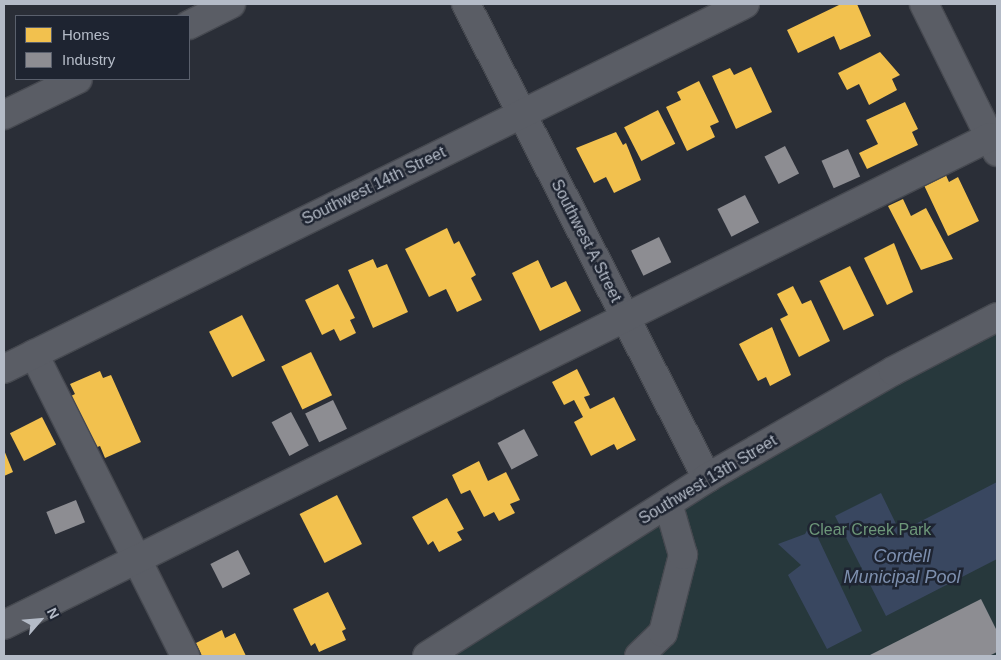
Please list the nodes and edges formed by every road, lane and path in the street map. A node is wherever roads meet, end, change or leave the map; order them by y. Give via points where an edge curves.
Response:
1 (231, 4) edge
2 (466, 4) edge
3 (745, 4) edge
4 (924, 4) edge
5 (190, 24) edge
6 (76, 80) edge
7 (522, 114) junction
8 (4, 115) edge
9 (994, 145) edge
10 (625, 316) junction
11 (997, 317) edge
12 (34, 354) junction
13 (4, 369) edge
14 (707, 478) junction
15 (668, 503) junction
16 (138, 563) junction
17 (4, 625) edge
18 (185, 656) edge
19 (427, 656) edge
20 (639, 656) edge

1 - 5 street
2 - 7 street, Southwest A Street
3 - 7 street, Southwest 14th Street
4 - 9 street
6 - 8 street
7 - 10 street, Southwest A Street
7 - 12 street, Southwest 14th Street
9 - 10 street
10 - 14 street, Southwest A Street
10 - 16 street
11 - 14 street, Southwest 13th Street via 893,371
12 - 13 street, Southwest 14th Street
12 - 16 street
14 - 15 street, Southwest 13th Street
15 - 19 street, Southwest 13th Street
15 - 20 street via 683,555 663,633
16 - 17 street
16 - 18 street

